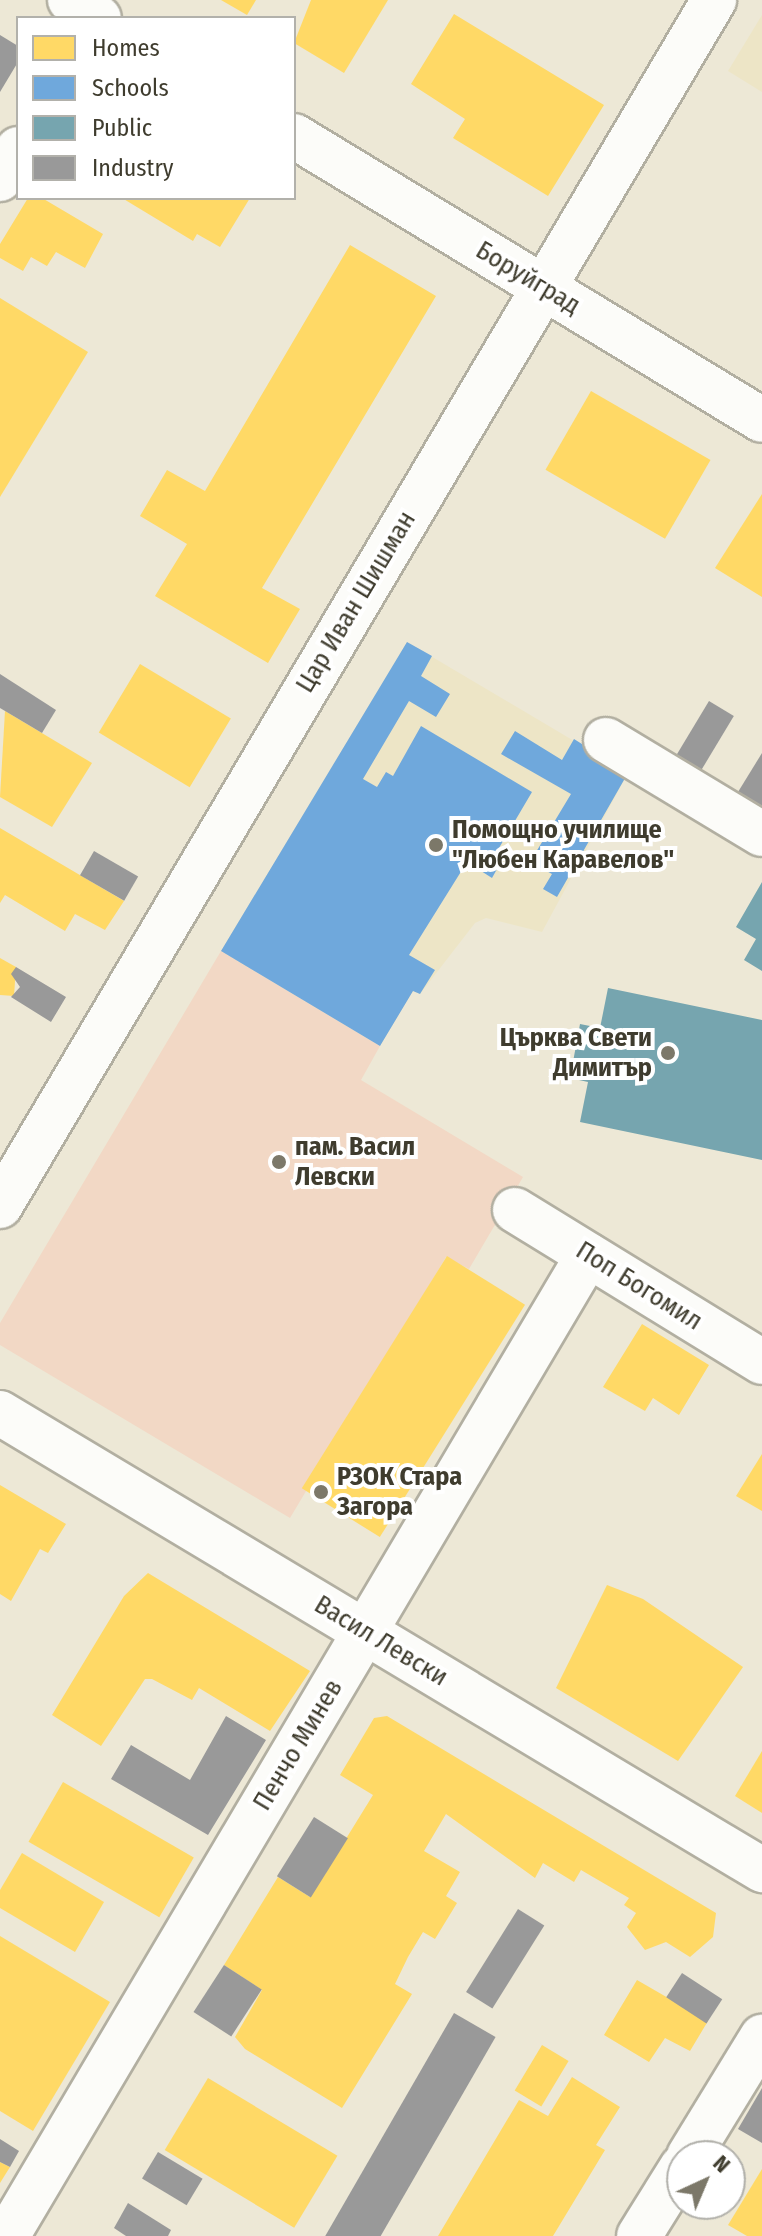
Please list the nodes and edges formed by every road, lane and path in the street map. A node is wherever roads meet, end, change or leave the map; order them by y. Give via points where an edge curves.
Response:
1 (714, 0) edge
2 (296, 137) edge
3 (16, 152) edge
4 (0, 179) edge
5 (542, 287) junction
6 (762, 420) edge
7 (606, 740) dead end
8 (762, 834) edge
9 (0, 1206) edge
10 (515, 1210) dead end
11 (588, 1255) junction
12 (762, 1362) edge
13 (0, 1413) edge
14 (365, 1632) junction
15 (762, 1870) edge
16 (762, 2037) edge
17 (699, 2140) edge
18 (666, 2193) edge
19 (7, 2236) edge
20 (639, 2236) edge

1 - 5 street, Цар Иван Шишман
2 - 5 street, Боруйград
3 - 4 street
5 - 6 street, Боруйград
5 - 9 street, Цар Иван Шишман
7 - 8 street
10 - 11 street, Поп Богомил
11 - 12 street, Поп Богомил
11 - 14 street, Пенчо Минев
13 - 14 street, Васил Левски
14 - 15 street, Васил Левски
14 - 19 street, Пенчо Минев
16 - 17 street
18 - 20 street

